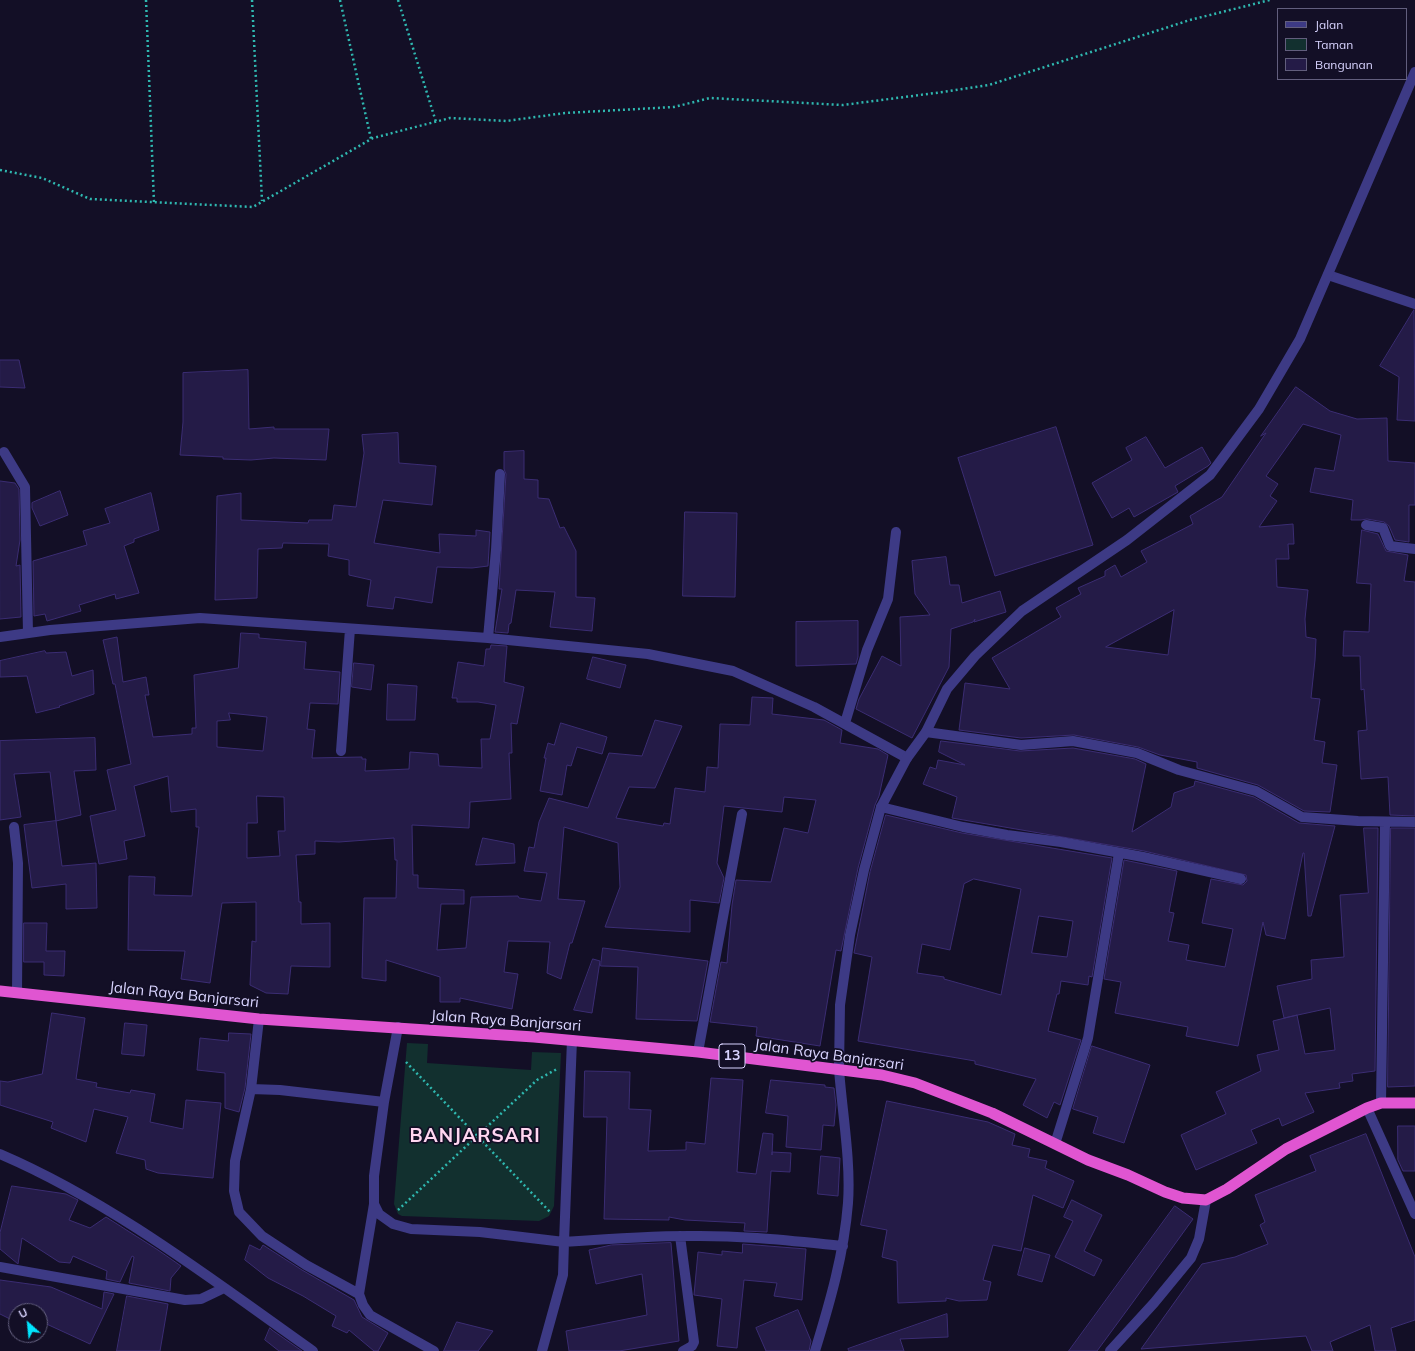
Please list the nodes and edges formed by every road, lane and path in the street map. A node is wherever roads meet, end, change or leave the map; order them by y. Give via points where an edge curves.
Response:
1 (146, 0) edge
2 (252, 0) edge
3 (340, 0) edge
4 (398, 0) edge
5 (1270, 0) edge
6 (1415, 72) edge
7 (436, 122) junction
8 (371, 139) junction
9 (0, 170) edge
10 (262, 202) junction
11 (154, 203) junction
12 (1328, 275) junction
13 (1415, 304) edge
14 (4, 452) dead end
15 (500, 474) dead end
16 (1366, 525) dead end
17 (896, 532) dead end
18 (1415, 549) edge
19 (350, 630) junction
20 (28, 633) junction
21 (0, 637) edge
22 (488, 638) junction
23 (846, 723) junction
24 (926, 732) junction
25 (341, 751) dead end
26 (907, 758) junction
27 (881, 807) junction
28 (742, 814) dead end
29 (1385, 822) junction
30 (1415, 822) edge
31 (14, 827) dead end
32 (1119, 853) junction
33 (1241, 879) dead end
34 (0, 991) edge
35 (17, 993) junction
36 (259, 1019) junction
37 (398, 1028) junction
38 (572, 1040) junction
39 (394, 1050) junction
40 (698, 1052) junction
41 (571, 1063) junction
42 (839, 1069) junction
43 (252, 1089) junction
44 (384, 1102) junction
45 (1381, 1104) junction
46 (1415, 1104) edge
47 (1367, 1108) junction
48 (475, 1136) junction
49 (1055, 1144) junction
50 (0, 1154) edge
51 (1206, 1200) junction
52 (374, 1204) junction
53 (1415, 1214) edge
54 (387, 1220) junction
55 (565, 1228) junction
56 (680, 1236) junction
57 (564, 1242) junction
58 (843, 1246) junction
59 (0, 1267) edge
60 (224, 1288) junction
61 (359, 1294) junction
62 (313, 1351) edge
63 (434, 1351) edge
64 (542, 1351) edge
65 (684, 1351) edge
66 (815, 1351) edge
67 (1110, 1351) edge

1 - 11 path
2 - 10 path
3 - 8 path
4 - 7 path
5 - 7 path via 1183,23 989,85 943,92 843,105 710,98 674,107 565,113 506,121 450,118
6 - 12 street
7 - 8 path
8 - 10 path
9 - 11 path via 42,178 90,199
10 - 11 path via 253,207
12 - 13 street
12 - 24 street via 1300,339 1259,409 1210,475 1127,540 1022,611 975,656 947,689
14 - 20 street via 25,487
15 - 22 street
16 - 18 street via 1383,528 1390,546
17 - 23 street via 888,599 867,650
19 - 20 street via 200,618
19 - 22 street
19 - 25 street
20 - 21 street
22 - 23 street via 648,654 733,671
23 - 26 street
24 - 26 street
24 - 29 street via 1022,745 1073,741 1137,753 1178,770 1256,791 1302,817
26 - 27 street
27 - 32 street via 963,827
27 - 42 street via 850,935 840,1005
28 - 40 street
29 - 30 street
29 - 45 street
31 - 35 street via 18,863
32 - 33 street
32 - 49 street via 1088,1038
34 - 35 highway, Jalan Raya Banjarsari / 13
35 - 36 highway, Jalan Raya Banjarsari / 13
36 - 37 highway, Jalan Raya Banjarsari / 13
36 - 43 street
37 - 38 highway, Jalan Raya Banjarsari / 13
37 - 39 street
38 - 40 highway, Jalan Raya Banjarsari / 13
38 - 41 street
39 - 44 street
39 - 48 path
40 - 42 highway, Jalan Raya Banjarsari / 13
41 - 48 path via 537,1080
41 - 55 street
42 - 49 highway, Jalan Raya Banjarsari / 13 via 927,1087 992,1113
42 - 58 street via 848,1180
43 - 44 street
43 - 61 street via 235,1161 234,1191 239,1212 262,1236 306,1265
44 - 52 street via 374,1176
45 - 46 highway
45 - 47 highway
47 - 51 highway via 1286,1149 1227,1189
47 - 53 street
48 - 54 path
48 - 55 path
49 - 51 highway, Jalan Raya Banjarsari / 13 via 1164,1192 1183,1198
50 - 60 street via 65,1186 179,1256
51 - 67 street via 1199,1240 1191,1258
52 - 54 street
52 - 61 street
54 - 57 street via 411,1229 480,1232
55 - 57 street
56 - 57 street
56 - 58 street via 771,1238
56 - 65 street via 694,1342
57 - 64 street via 563,1275
58 - 66 street
59 - 60 street via 185,1300 201,1299
60 - 62 street
61 - 63 street via 370,1315

